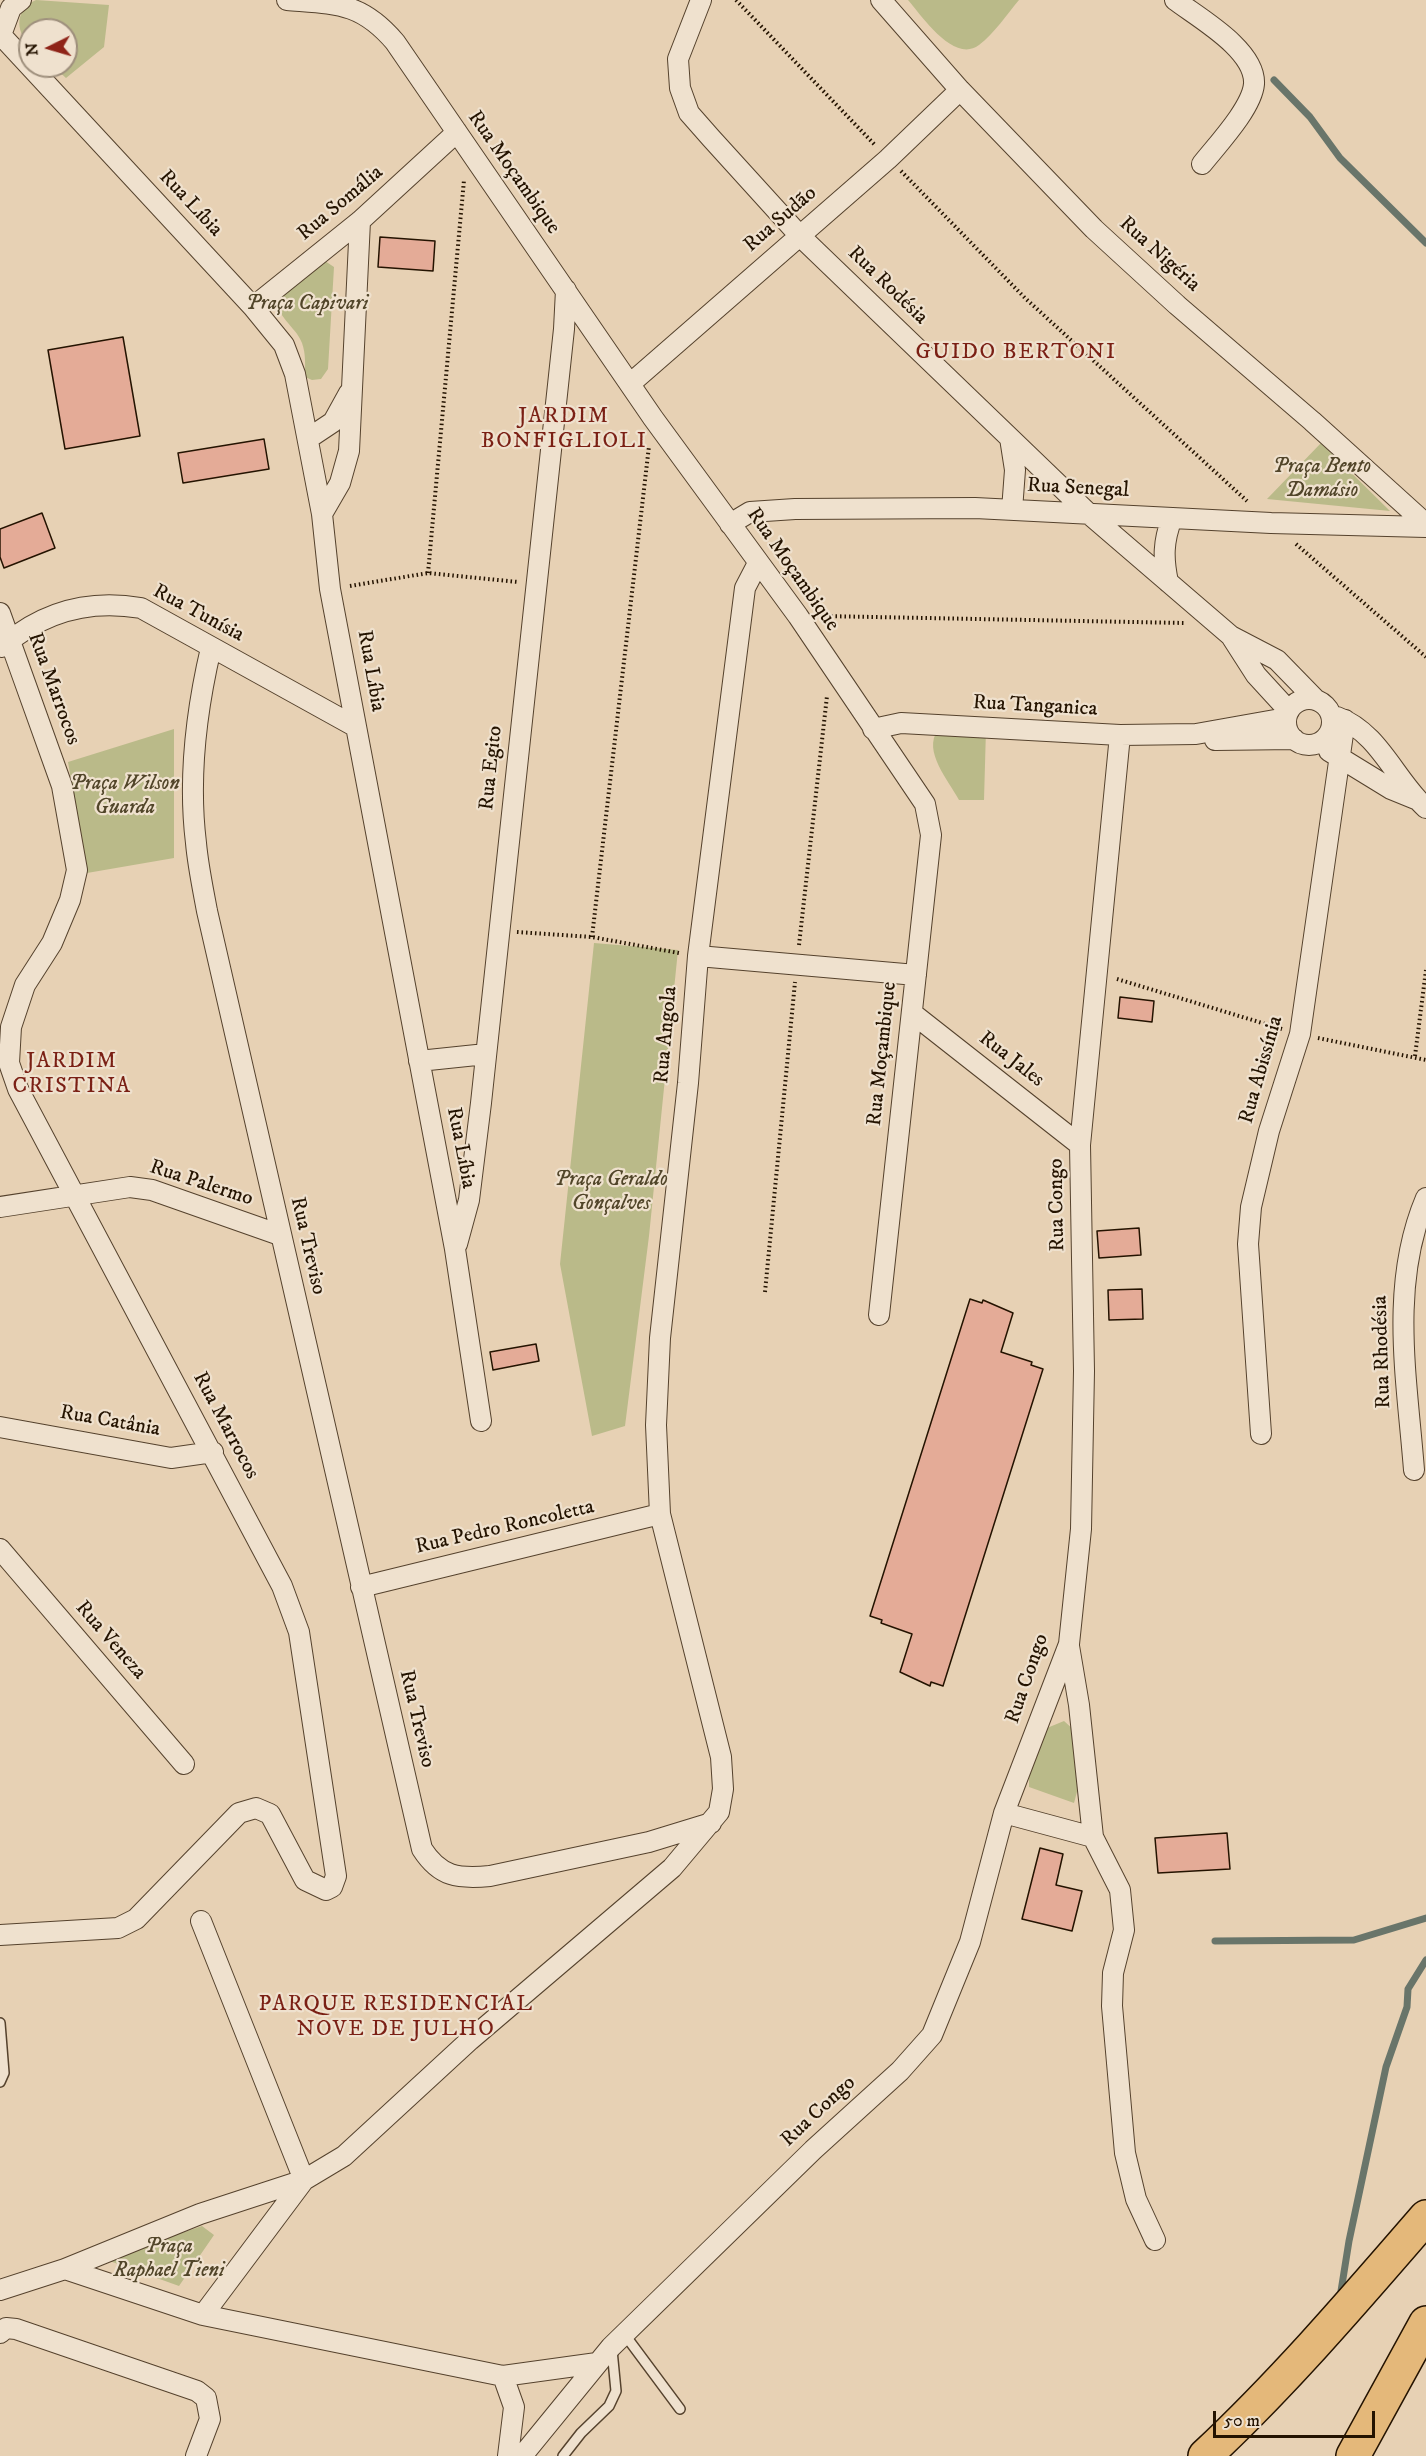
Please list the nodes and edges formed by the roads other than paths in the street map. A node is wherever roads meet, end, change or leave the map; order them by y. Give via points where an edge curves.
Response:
1 (21, 0) edge
2 (287, 0) edge
3 (701, 0) edge
4 (881, 0) edge
5 (1175, 0) edge
6 (1, 35) edge
7 (960, 90) junction
8 (462, 141) junction
9 (1202, 164) dead end
10 (360, 221) junction
11 (800, 236) junction
12 (566, 290) junction
13 (253, 307) junction
14 (354, 382) junction
15 (631, 383) junction
16 (309, 438) junction
17 (1010, 438) junction
18 (1012, 510) junction
19 (322, 514) junction
20 (1089, 514) junction
21 (1172, 518) junction
22 (730, 524) junction
23 (1426, 525) edge
24 (758, 563) junction
25 (1168, 582) junction
26 (0, 613) edge
27 (1224, 629) junction
28 (5, 644) edge
29 (211, 648) junction
30 (1316, 700) junction
31 (1287, 715) junction
32 (1339, 718) junction
33 (356, 727) junction
34 (873, 729) junction
35 (1196, 734) junction
36 (1119, 735) junction
37 (1294, 739) junction
38 (1316, 745) junction
39 (1339, 755) junction
40 (1422, 804) edge
41 (698, 956) junction
42 (916, 975) junction
43 (912, 1013) junction
44 (486, 1054) junction
45 (419, 1061) junction
46 (1080, 1145) junction
47 (74, 1195) junction
48 (1426, 1198) edge
49 (0, 1207) edge
50 (280, 1235) junction
51 (455, 1249) junction
52 (879, 1315) dead end
53 (481, 1421) dead end
54 (0, 1427) edge
55 (1261, 1434) dead end
56 (213, 1452) junction
57 (1414, 1470) dead end
58 (660, 1514) junction
59 (0, 1549) edge
60 (361, 1587) junction
61 (1069, 1644) junction
62 (184, 1764) dead end
63 (1004, 1813) junction
64 (711, 1823) junction
65 (1093, 1837) junction
66 (201, 1921) dead end
67 (0, 1935) edge
68 (0, 2023) edge
69 (0, 2082) edge
70 (304, 2180) junction
71 (1426, 2217) edge
72 (1155, 2240) dead end
73 (65, 2269) junction
74 (0, 2290) edge
75 (203, 2315) junction
76 (1426, 2323) edge
77 (0, 2333) edge
78 (618, 2341) junction
79 (597, 2363) junction
80 (503, 2376) junction
81 (681, 2409) dead end
82 (196, 2456) edge
83 (508, 2456) edge
84 (522, 2456) edge
85 (563, 2456) edge
86 (1205, 2456) edge
87 (1353, 2456) edge

1 - 6 street via 11,8
2 - 8 street, Rua Moçambique via 333,4 362,12 380,25
3 - 11 street, Rua Rodésia via 678,59 680,88 689,113
4 - 7 street, Rua Nigéria
5 - 9 street via 1239,49 1251,69 1254,84 1245,108
6 - 13 street, Rua Líbia
7 - 11 street, Rua Sudão
7 - 23 street, Rua Nigéria via 1094,229
8 - 10 street, Rua Somália
8 - 12 street, Rua Moçambique
10 - 13 street, Rua Somália
10 - 14 street
11 - 15 street, Rua Sudão
11 - 17 street, Rua Rodésia
12 - 15 street, Rua Moçambique
12 - 44 street, Rua Egito
13 - 16 street, Rua Líbia via 284,345
14 - 16 street via 333,422
14 - 19 street via 349,451 340,483
15 - 22 street, Rua Moçambique
16 - 19 street, Rua Líbia
17 - 18 street via 1015,470
17 - 20 street, Rua Rodésia
18 - 20 street, Rua Senegal
18 - 22 street, Rua Senegal via 795,509 750,512
19 - 33 street, Rua Líbia via 330,589
20 - 21 street, Rua Senegal
20 - 25 street, Rua Rodésia
21 - 23 street, Rua Senegal
21 - 25 street via 1164,539
22 - 24 street, Rua Moçambique
24 - 34 street, Rua Moçambique
24 - 41 street, Rua Angola via 745,588
25 - 27 street, Rua Rodésia
26 - 28 street, Rua Marrocos
27 - 30 street, Rua Rodésia via 1277,660
27 - 31 street, Rua Rodésia
28 - 29 street, Rua Tunísia via 76,606 112,603 141,608
28 - 47 street, Rua Marrocos via 62,786 77,870 70,900 52,943 25,985 11,1027 9,1063 18,1089
29 - 33 street, Rua Tunísia
29 - 50 street, Rua Treviso via 199,700 194,759 195,842
30 - 31 street via 1300,700
30 - 32 street
31 - 35 street, Rua Tanganica
31 - 37 street via 1289,734
32 - 38 street via 1326,739
32 - 39 street, Rua Abissínia
32 - 40 street via 1385,754
33 - 45 street, Rua Líbia
34 - 36 street, Rua Tanganica via 901,723
34 - 42 street, Rua Moçambique via 925,804 931,835
35 - 36 street, Rua Tanganica
35 - 37 street, Rua Tanganica via 1234,742
36 - 46 street, Rua Congo
37 - 38 street
38 - 39 street
39 - 40 street
39 - 55 street, Rua Abissínia via 1300,1034 1269,1131 1250,1216 1248,1244
41 - 42 street
41 - 58 street, Rua Angola via 660,1338 656,1425
42 - 43 street, Rua Moçambique
43 - 46 street, Rua Jales
43 - 52 street, Rua Moçambique
44 - 45 street
44 - 51 street, Rua Egito via 469,1200
45 - 51 street, Rua Líbia
46 - 61 street, Rua Congo via 1082,1518
47 - 49 street, Rua Palermo
47 - 50 street, Rua Palermo via 130,1187 152,1190
47 - 56 street, Rua Marrocos
48 - 57 street, Rua Rhodésia via 1407,1262 1402,1307
50 - 60 street, Rua Treviso
51 - 53 street, Rua Líbia
54 - 56 street, Rua Catânia via 171,1458
56 - 67 street, Rua Marrocos via 282,1586 300,1632 332,1842 336,1876 332,1887 326,1890 304,1880 270,1815 256,1808 239,1813 136,1919 118,1928
58 - 60 street, Rua Pedro Roncoletta
58 - 64 street, Rua Angola via 721,1757 721,1801
59 - 62 street, Rua Veneza
60 - 64 street, Rua Treviso via 422,1849 432,1864 465,1879 490,1876 649,1842
61 - 63 street, Rua Congo
61 - 65 street
63 - 65 street
63 - 78 street, Rua Congo via 970,1942 932,2035 900,2071 813,2150
64 - 70 street via 672,1868 470,2040 344,2156
65 - 72 street via 1120,1890 1124,1930 1113,1973 1112,2006 1125,2153 1136,2199
66 - 70 street
68 - 69 lane via 4,2073
70 - 73 street via 200,2214
70 - 75 street
71 - 86 highway via 1311,2349
73 - 74 street
73 - 75 street
75 - 80 street
76 - 87 highway
77 - 82 street via 6,2328 16,2329 197,2391 206,2398 210,2419
78 - 79 street, Rua Congo
78 - 81 lane
78 - 85 lane via 616,2391 609,2406
79 - 80 street
79 - 84 street, Rua Congo
80 - 83 street via 514,2407

